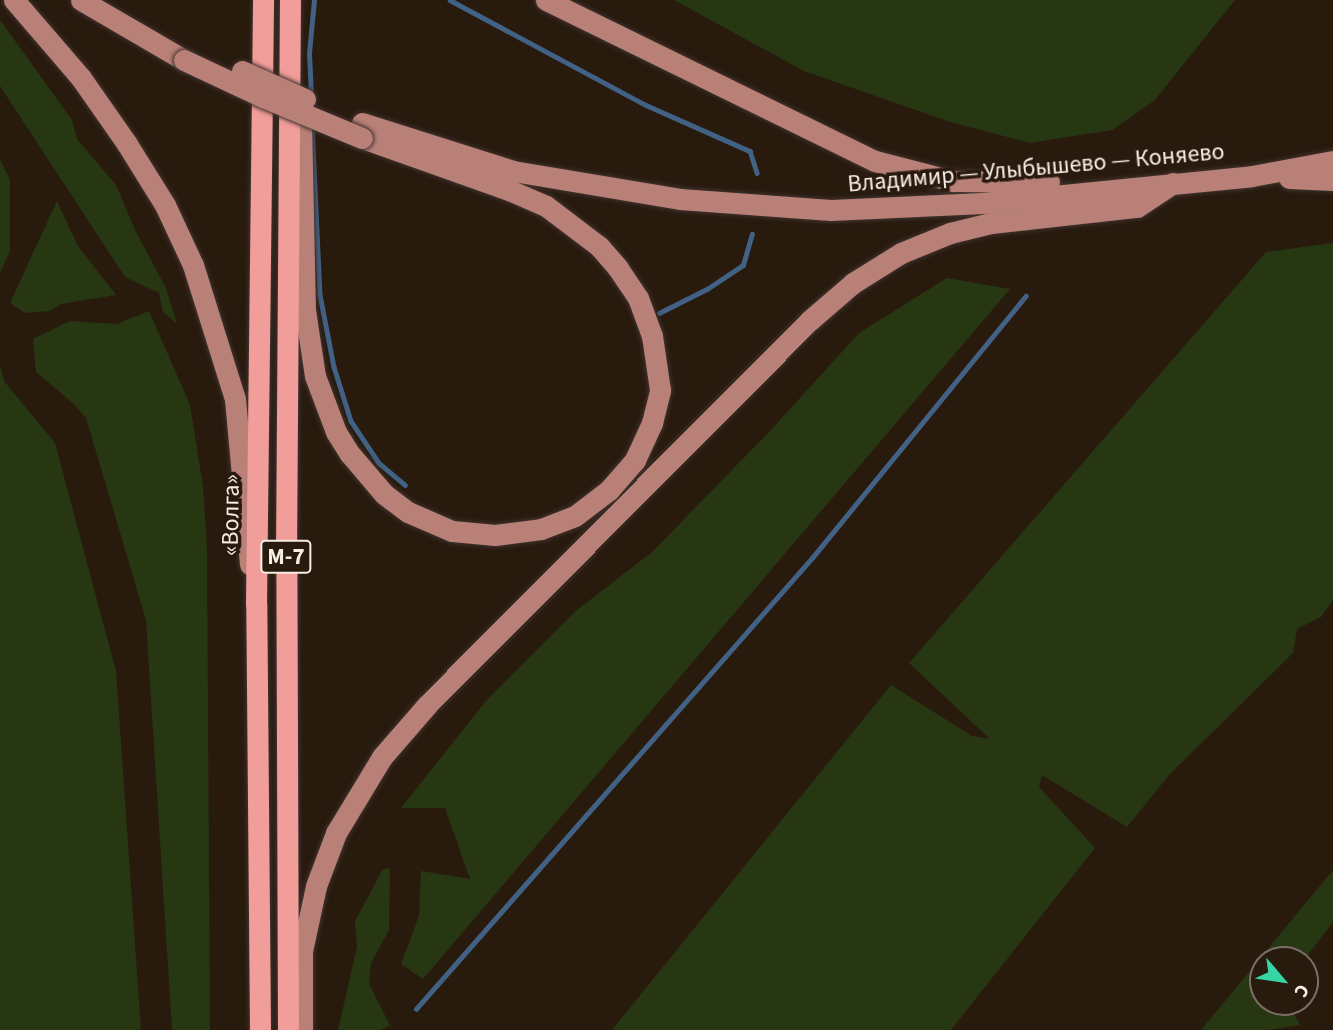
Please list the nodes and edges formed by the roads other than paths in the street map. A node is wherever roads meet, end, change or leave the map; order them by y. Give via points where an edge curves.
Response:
1 (14, 0) edge
2 (81, 0) edge
3 (106, 0) edge
4 (263, 0) edge
5 (290, 0) edge
6 (546, 0) edge
7 (186, 52) junction
8 (289, 84) junction
9 (362, 130) junction
10 (1333, 161) edge
11 (1252, 176) junction
12 (1333, 180) edge
13 (1173, 183) junction
14 (256, 603) junction
15 (260, 1030) edge
16 (288, 1030) edge
17 (302, 1030) edge

1 - 14 main road via 81,78 127,144 165,205 193,265 235,398
2 - 7 main road
3 - 7 main road, Владимир — Улыбышево — Коняево
4 - 14 highway, «Волга» / М-7
5 - 8 highway, М-7
6 - 13 main road via 875,161 953,181
7 - 9 main road, Владимир — Улыбышево — Коняево, bridge
8 - 9 main road via 300,121 305,310 315,376 336,432 350,454 384,494 408,512 452,531 495,535 541,529 575,516 609,490 635,460 652,423 660,390 652,336 638,298 600,247 546,206
8 - 16 highway, М-7
9 - 13 main road, Владимир — Улыбышево — Коняево via 513,172 680,199 831,210 983,203
10 - 11 main road, Владимир — Улыбышево — Коняево
11 - 12 main road, Владимир — Улыбышево — Коняево
11 - 13 main road, Владимир — Улыбышево — Коняево
13 - 17 main road via 1137,206 991,223 950,233 901,253 862,277 809,321 428,704 382,757 336,833 316,886 303,951
14 - 15 highway, «Волга» / М-7

